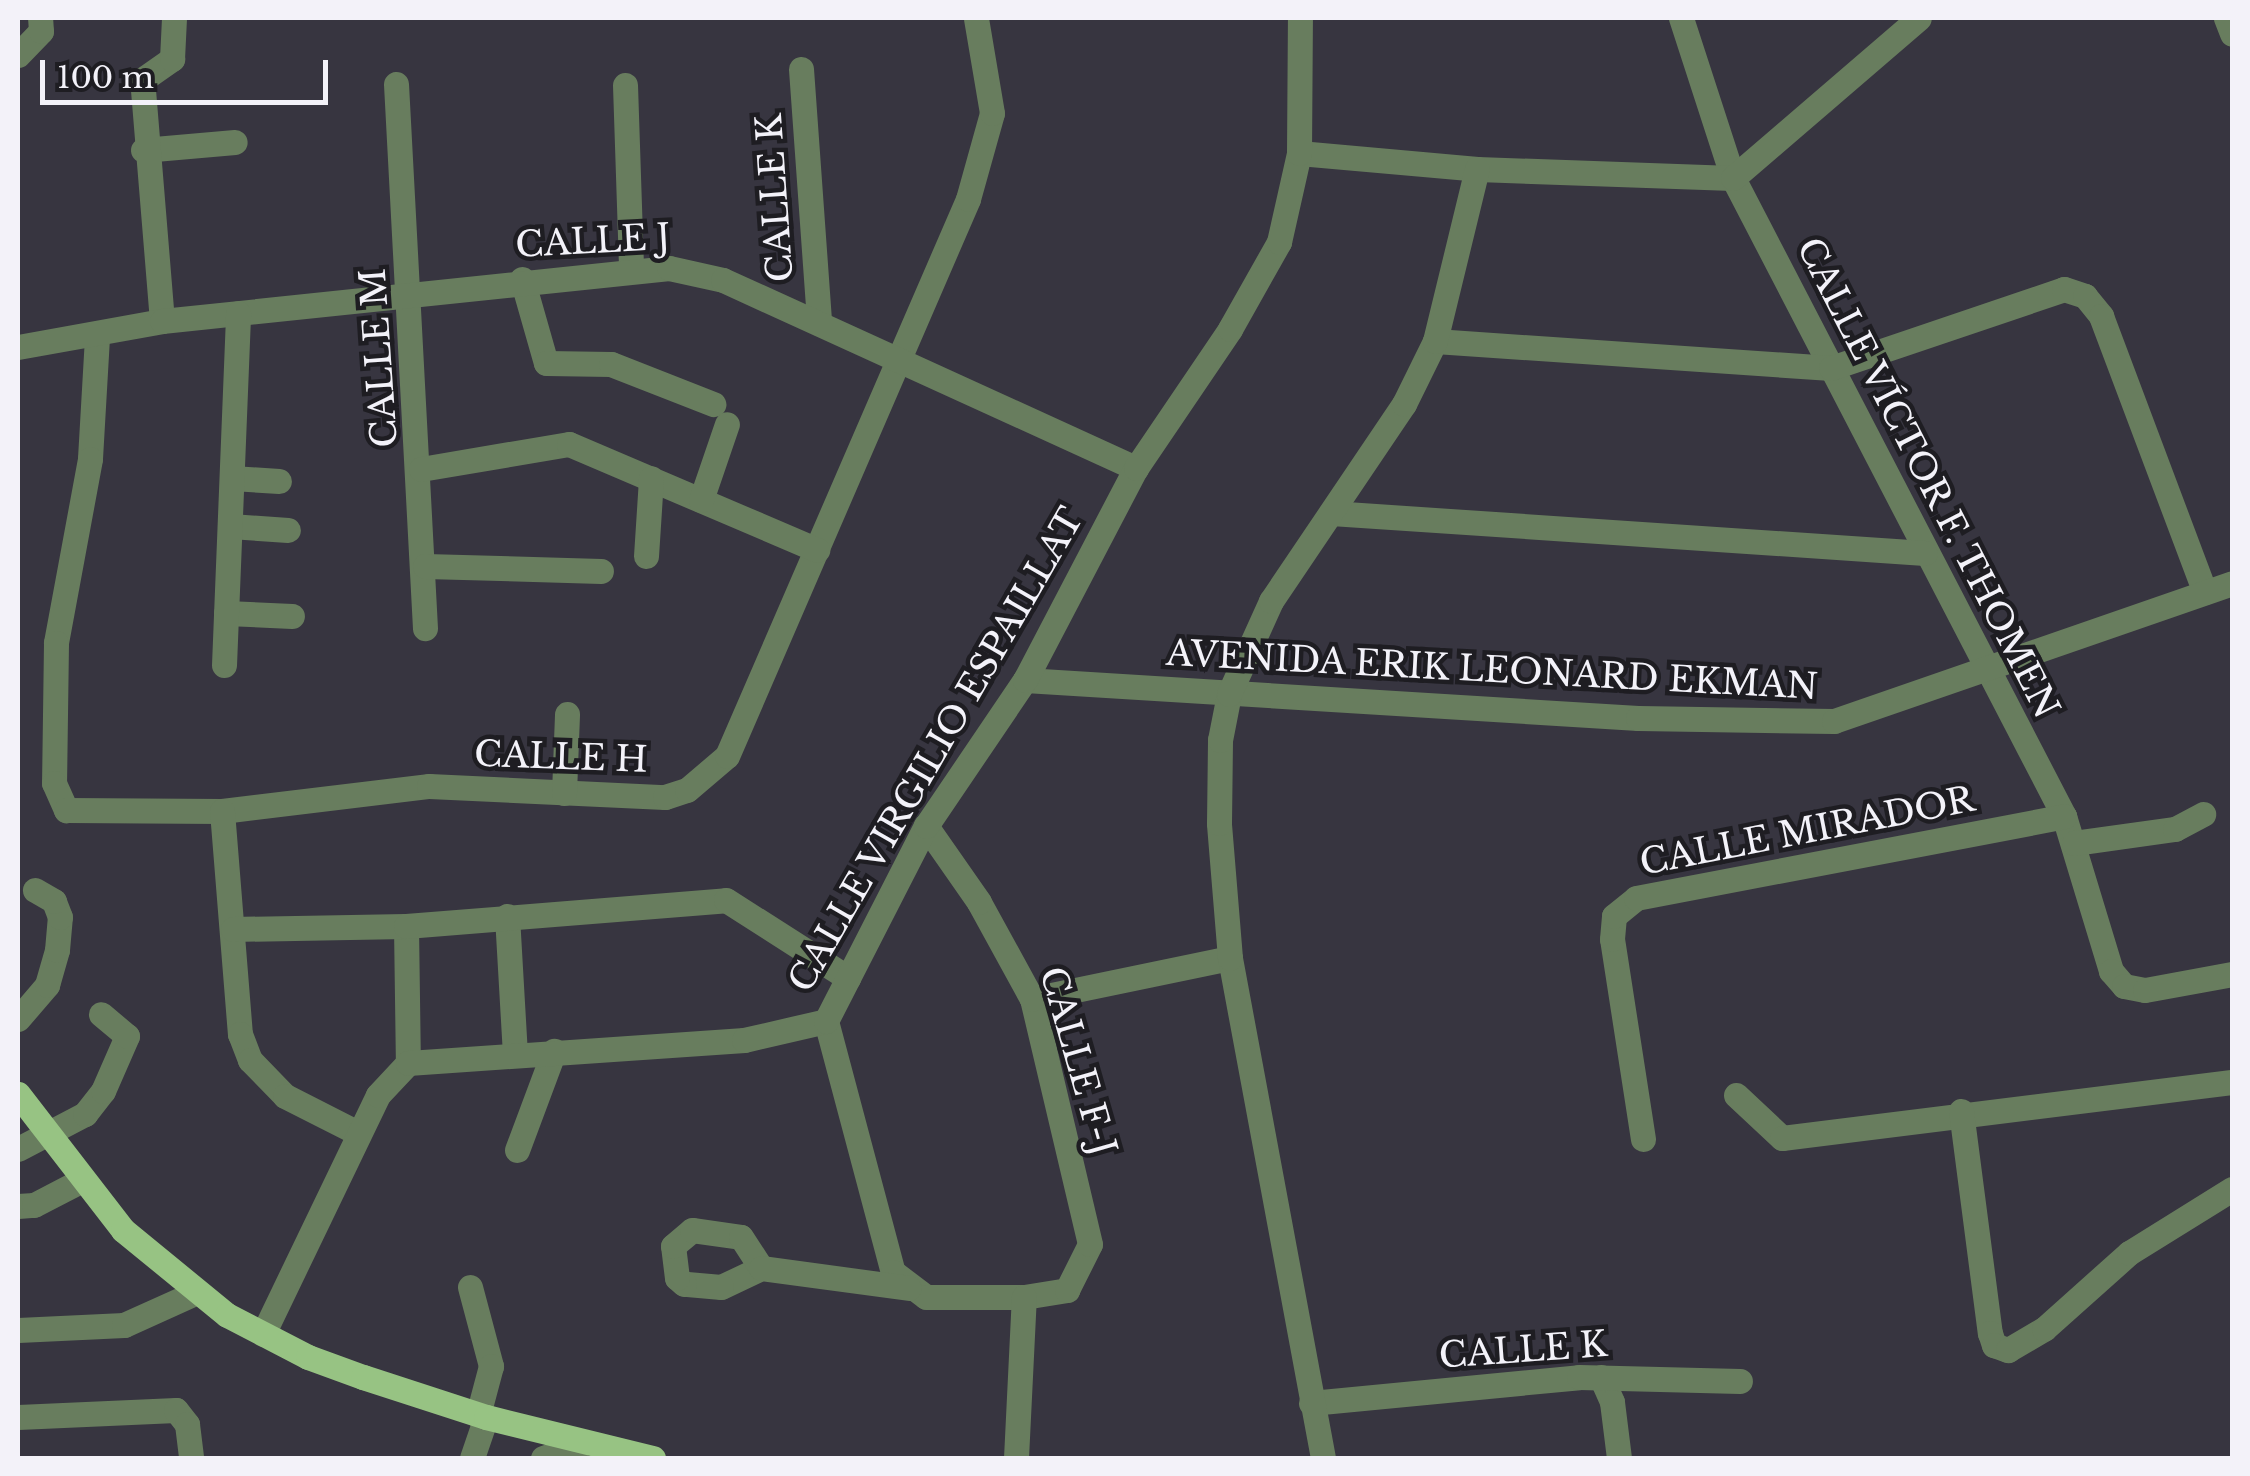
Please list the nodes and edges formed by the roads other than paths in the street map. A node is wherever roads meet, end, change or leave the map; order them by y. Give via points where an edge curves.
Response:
1 (40, 18) edge
2 (174, 18) edge
3 (976, 18) edge
4 (1300, 18) edge
5 (1682, 18) edge
6 (1919, 18) edge
7 (2226, 18) edge
8 (2232, 34) edge
9 (18, 55) edge
10 (800, 68) dead end
11 (396, 84) dead end
12 (624, 84) dead end
13 (235, 142) dead end
14 (143, 150) junction
15 (1300, 153) junction
16 (1477, 169) junction
17 (1733, 178) junction
18 (631, 268) junction
19 (522, 279) junction
20 (410, 291) junction
21 (238, 313) junction
22 (162, 321) junction
23 (819, 323) junction
24 (97, 337) junction
25 (1434, 341) junction
26 (18, 348) edge
27 (902, 361) junction
28 (1831, 368) junction
29 (1136, 468) junction
30 (422, 469) junction
31 (232, 478) junction
32 (650, 478) junction
33 (279, 481) dead end
34 (701, 500) junction
35 (1331, 513) junction
36 (230, 526) junction
37 (288, 530) dead end
38 (817, 550) junction
39 (1925, 552) junction
40 (646, 556) dead end
41 (425, 566) junction
42 (601, 571) dead end
43 (2232, 584) edge
44 (2205, 592) junction
45 (226, 613) junction
46 (292, 616) dead end
47 (425, 628) dead end
48 (224, 665) dead end
49 (1989, 672) junction
50 (1025, 680) junction
51 (1228, 694) junction
52 (567, 714) dead end
53 (564, 793) junction
54 (222, 810) junction
55 (2203, 814) dead end
56 (2064, 816) junction
57 (926, 826) junction
58 (2074, 844) junction
59 (36, 890) dead end
60 (508, 916) junction
61 (406, 926) junction
62 (233, 929) junction
63 (1230, 958) junction
64 (2232, 974) edge
65 (848, 978) junction
66 (1032, 999) junction
67 (101, 1014) dead end
68 (18, 1020) edge
69 (826, 1021) junction
70 (554, 1051) junction
71 (514, 1053) junction
72 (408, 1063) junction
73 (2232, 1082) edge
74 (18, 1094) edge
75 (1736, 1095) dead end
76 (1960, 1111) junction
77 (358, 1134) junction
78 (50, 1136) junction
79 (1643, 1140) dead end
80 (18, 1149) edge
81 (517, 1150) dead end
82 (82, 1180) junction
83 (2232, 1189) edge
84 (18, 1206) edge
85 (760, 1268) dead end
86 (470, 1287) dead end
87 (909, 1288) junction
88 (197, 1292) junction
89 (1024, 1297) junction
90 (18, 1330) edge
91 (262, 1334) junction
92 (1600, 1377) junction
93 (1740, 1381) dead end
94 (1311, 1402) junction
95 (482, 1416) junction
96 (18, 1417) edge
97 (585, 1443) junction
98 (191, 1458) edge
99 (472, 1458) edge
100 (544, 1458) edge
101 (654, 1458) edge
102 (1016, 1458) edge
103 (1322, 1458) edge
104 (1619, 1458) edge

1 - 9 street via 41,31
2 - 14 street via 172,59 142,80
3 - 27 street, CALLE H via 990,84 988,136
4 - 15 street, CALLE VIRGILIO ESPAILLAT
5 - 17 street, CALLE VÍCTOR F. THOMEN
6 - 17 street
7 - 8 street
10 - 23 street, CALLE K
11 - 20 street, CALLE M
12 - 18 street
13 - 14 street
14 - 22 street
15 - 16 street
15 - 29 street, CALLE VIRGILIO ESPAILLAT via 1279,242 1230,329
16 - 17 street
16 - 25 street
17 - 28 street, CALLE VÍCTOR F. THOMEN
18 - 19 street, CALLE J
18 - 23 street, CALLE J via 696,271
19 - 20 street, CALLE J
19 - 34 street via 546,363 610,364 720,414
20 - 21 street, CALLE J
20 - 30 street, CALLE M
21 - 22 street, CALLE J
21 - 31 street
22 - 24 street, CALLE J
23 - 27 street, CALLE J
24 - 26 street, CALLE J
24 - 54 street, CALLE H via 90,460 56,643 54,784 61,804 73,812
25 - 28 street
25 - 35 street via 1404,404
27 - 29 street, CALLE J
27 - 38 street, CALLE H
28 - 39 street, CALLE VÍCTOR F. THOMEN
28 - 44 street via 2064,289 2086,296 2101,316
29 - 50 street, CALLE VIRGILIO ESPAILLAT
30 - 32 street via 569,444
30 - 41 street, CALLE M
31 - 33 street
31 - 36 street
32 - 34 street
32 - 40 street
34 - 38 street
35 - 39 street
35 - 51 street via 1271,601
36 - 37 street
36 - 45 street
38 - 53 street, CALLE H via 727,756 712,774 664,797
39 - 49 street, CALLE VÍCTOR F. THOMEN
41 - 42 street
41 - 47 street, CALLE M
43 - 44 street, AVENIDA ERIK LEONARD EKMAN
44 - 49 street, AVENIDA ERIK LEONARD EKMAN
45 - 46 street
45 - 48 street
49 - 51 street, AVENIDA ERIK LEONARD EKMAN via 1849,718 1772,725
49 - 56 street, CALLE VÍCTOR F. THOMEN
50 - 51 street, AVENIDA ERIK LEONARD EKMAN
50 - 57 street, CALLE VIRGILIO ESPAILLAT
51 - 63 street via 1219,823
52 - 53 street
53 - 54 street, CALLE H via 429,786
54 - 62 street
55 - 58 street via 2174,829
56 - 58 street, CALLE VÍCTOR F. THOMEN
56 - 79 street, CALLE MIRADOR via 1636,898 1614,916 1612,939
57 - 65 street, CALLE VIRGILIO ESPAILLAT
57 - 66 street, CALLE F-J via 979,902
58 - 64 street, CALLE VÍCTOR F. THOMEN via 2110,971 2124,986 2145,990
59 - 68 street via 54,901 60,916 57,950 42,994
60 - 61 street
60 - 65 street via 726,900
60 - 71 street
61 - 62 street
61 - 72 street
62 - 77 street via 240,1034 250,1060 286,1096
63 - 66 street
63 - 94 street
65 - 69 street, CALLE VIRGILIO ESPAILLAT
66 - 89 street, CALLE F-J via 1090,1244 1067,1290
67 - 78 street via 123,1026 124,1050 84,1114
69 - 70 street, CALLE VIRGILIO ESPAILLAT via 744,1040
69 - 87 street via 893,1272
70 - 71 street, CALLE VIRGILIO ESPAILLAT
70 - 81 street
71 - 72 street, CALLE VIRGILIO ESPAILLAT
72 - 77 street via 378,1095
73 - 76 street
74 - 78 main road
75 - 76 street via 1782,1138
76 - 83 street via 1990,1333 1994,1345 2008,1350 2044,1330 2129,1253
77 - 91 street
78 - 80 street
78 - 82 main road
82 - 84 street via 34,1205
82 - 88 main road via 122,1230
85 - 87 street
86 - 95 street via 491,1366
87 - 89 street via 926,1297
88 - 90 street via 124,1325
88 - 91 main road
89 - 102 street
91 - 95 main road via 308,1357
92 - 93 street, CALLE K
92 - 94 street, CALLE K
92 - 104 street via 1612,1402
94 - 103 street
95 - 97 main road
95 - 99 street
96 - 98 street via 176,1410 187,1424
97 - 100 street
97 - 101 main road

